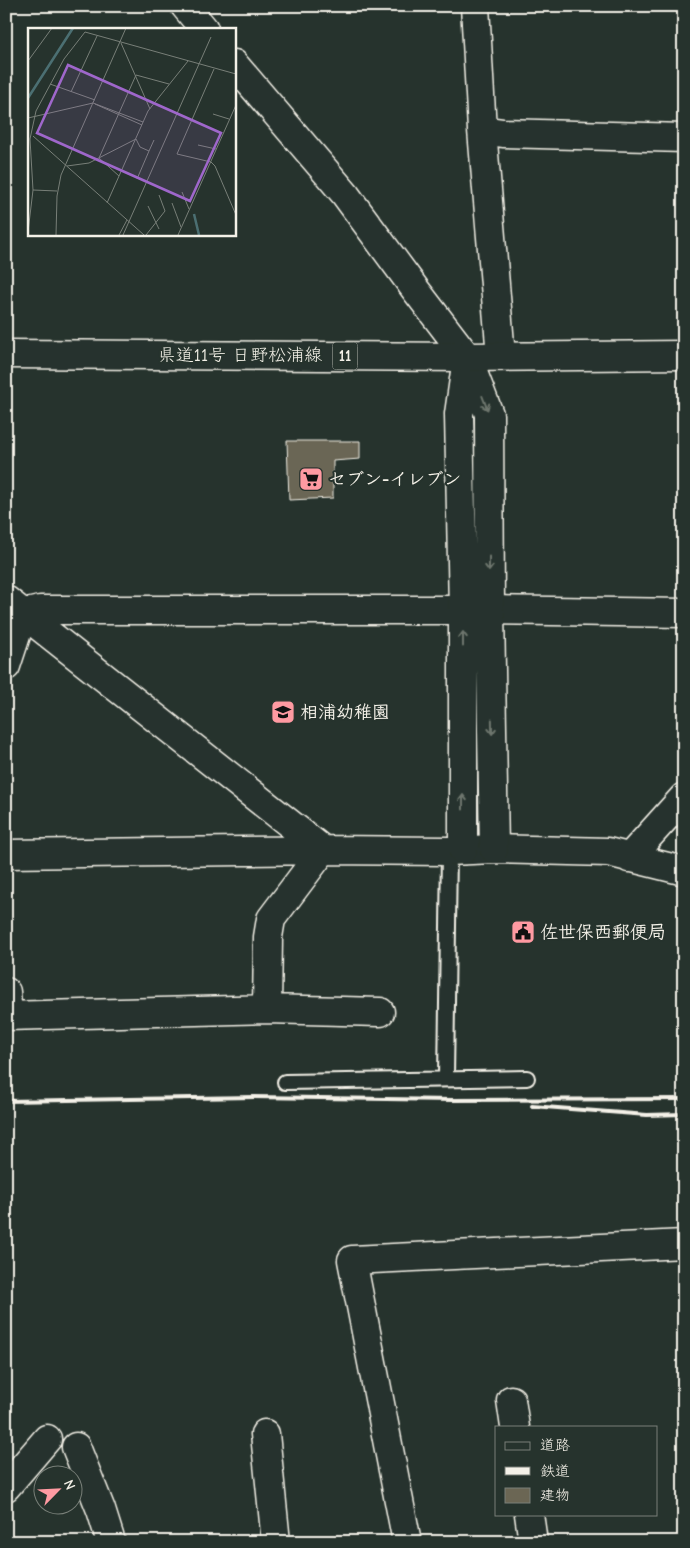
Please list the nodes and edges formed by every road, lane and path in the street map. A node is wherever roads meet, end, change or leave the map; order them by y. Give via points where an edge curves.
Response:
1 (185, 6) edge
2 (475, 6) edge
3 (203, 28) edge
4 (235, 65) edge
5 (482, 130) junction
6 (684, 138) edge
7 (6, 354) edge
8 (684, 355) edge
9 (502, 356) junction
10 (467, 357) junction
11 (14, 607) edge
12 (490, 610) junction
13 (463, 611) junction
14 (684, 613) edge
15 (6, 666) edge
16 (684, 796) edge
17 (494, 849) junction
18 (323, 850) junction
19 (456, 851) junction
20 (6, 854) edge
21 (629, 858) junction
22 (684, 871) edge
23 (7, 1008) edge
24 (266, 1009) junction
25 (380, 1012) dead end
26 (527, 1078) dead end
27 (446, 1080) junction
28 (285, 1082) dead end
29 (684, 1244) edge
30 (510, 1400) dead end
31 (515, 1426) edge
32 (265, 1434) dead end
33 (47, 1439) dead end
34 (76, 1447) dead end
35 (6, 1487) edge
36 (529, 1516) edge
37 (111, 1542) edge
38 (276, 1542) edge
39 (407, 1542) edge
40 (533, 1542) edge

1 - 3 street
2 - 5 street
4 - 10 street via 345,194
5 - 6 street
5 - 9 street
7 - 10 street, 県道11号 日野松浦線 / 11
8 - 9 street, 県道11号 日野松浦線 / 11
9 - 10 street, 県道11号 日野松浦線 / 11
10 -> 12 street via 489,414
10 - 13 street via 459,414
11 - 13 street via 40,610
11 - 15 street
11 - 18 street
12 - 13 street
12 - 14 street
12 -> 17 street
19 -> 13 street
16 - 21 street
17 - 19 street
17 - 21 street via 608,852
18 - 19 street
18 - 20 street
18 - 24 street via 271,919
19 - 27 lane
21 - 22 street
23 - 24 street
24 - 25 street
26 - 27 lane
27 - 28 lane
29 - 39 street via 352,1260
30 - 31 street
32 - 38 street
33 - 35 street
34 - 37 street
36 - 40 street

